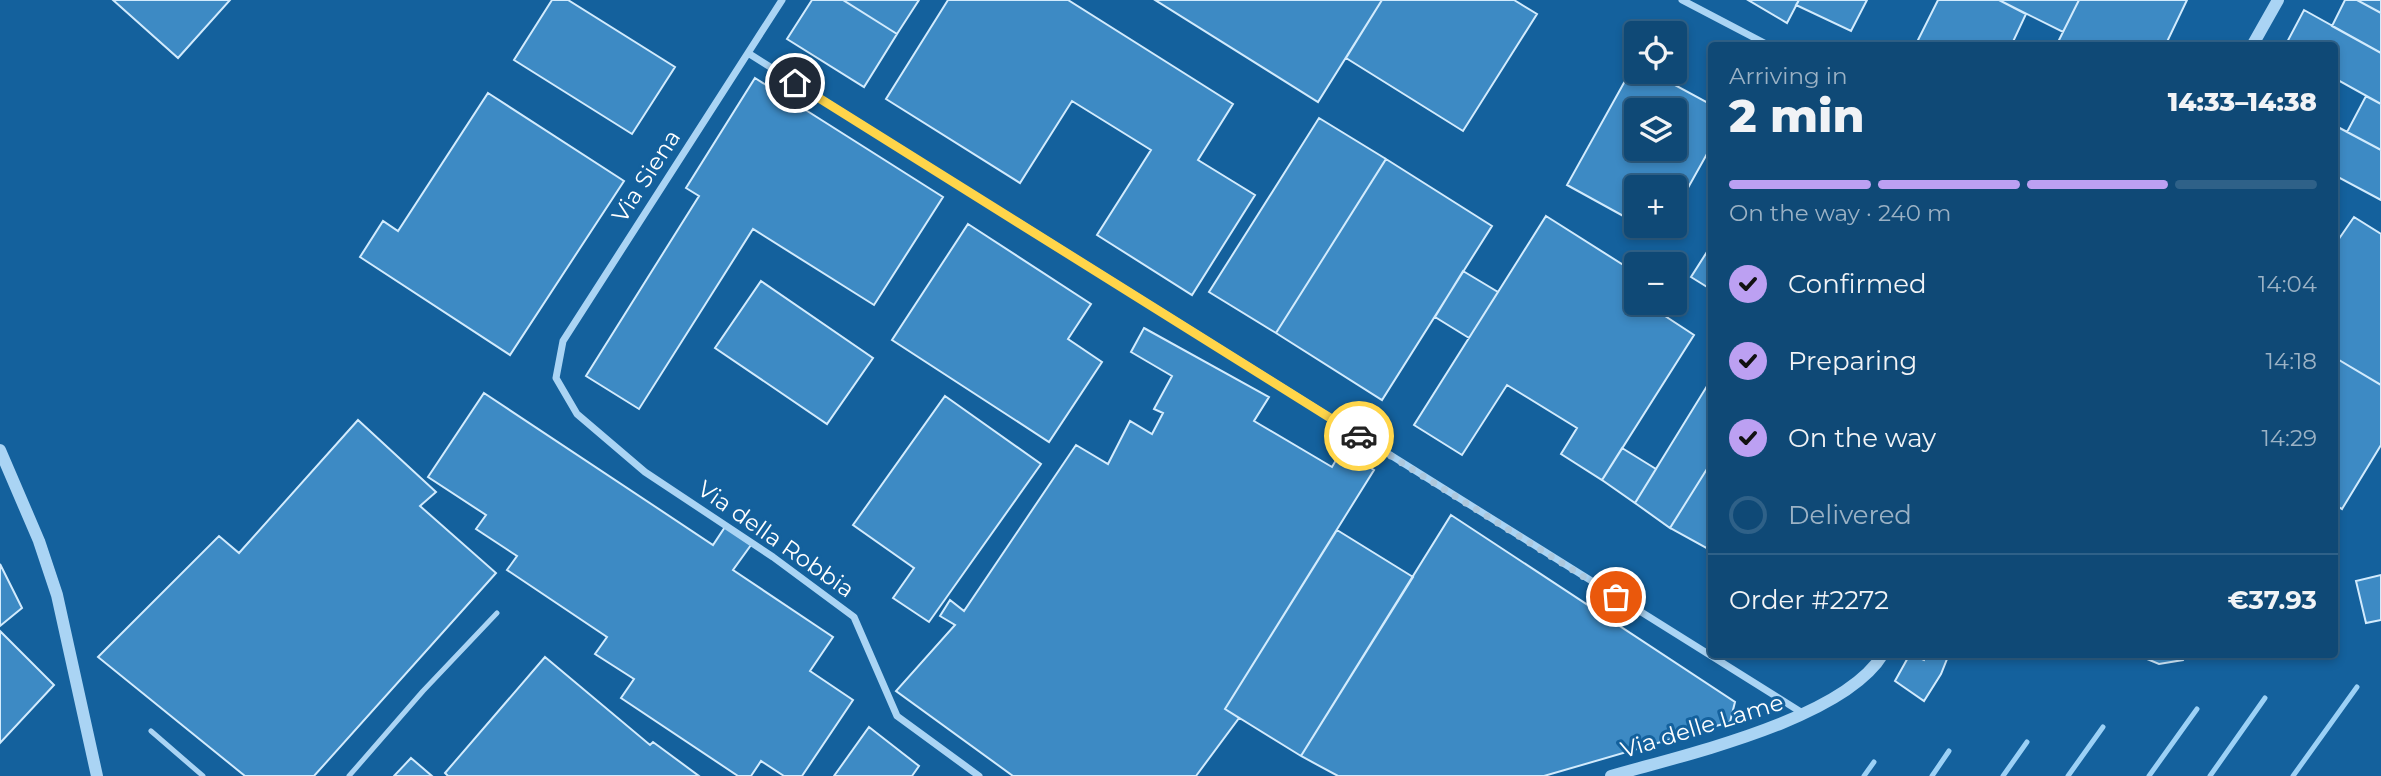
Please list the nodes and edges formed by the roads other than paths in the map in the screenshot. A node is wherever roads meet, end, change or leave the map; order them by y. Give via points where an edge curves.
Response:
1 (782, 0) edge
2 (1682, 0) edge
3 (2278, 0) edge
4 (1762, 42) edge
5 (2254, 42) edge
6 (748, 53) junction
7 (556, 378) joint
8 (0, 450) edge
9 (497, 613) dead end
10 (1708, 654) edge
11 (1714, 658) edge
12 (1880, 658) edge
13 (1805, 715) junction
14 (151, 732) dead end
15 (97, 776) edge
16 (203, 776) edge
17 (348, 776) edge
18 (979, 776) edge
19 (1611, 776) edge

1 - 6 street, Via Siena
2 - 4 street
3 - 5 street
6 - 7 street, Via Siena via 564,341
6 - 10 street
7 - 18 street, Via della Robbia via 577,414 645,472 854,617 897,716
8 - 15 street via 57,595
9 - 17 lane
11 - 13 street
12 - 13 street, Via delle Lame via 1861,679
13 - 19 street, Via delle Lame
14 - 16 lane

